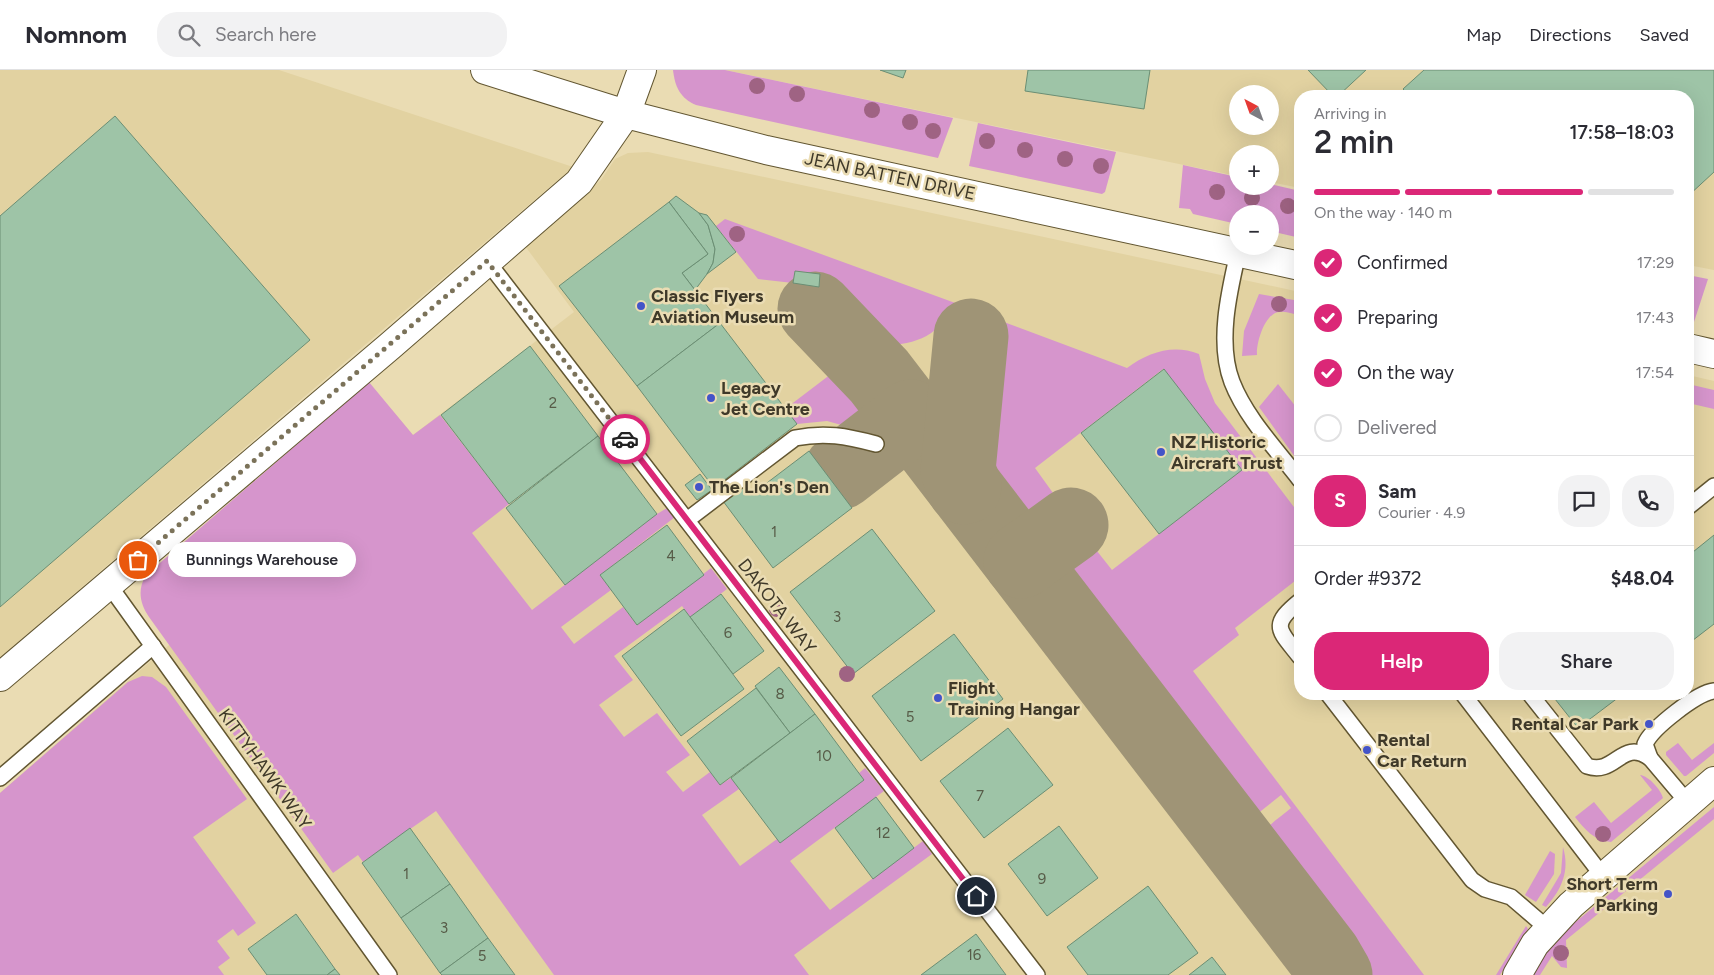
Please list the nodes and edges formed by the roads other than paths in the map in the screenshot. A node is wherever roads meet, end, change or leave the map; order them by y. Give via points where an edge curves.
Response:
1 (485, 70) edge
2 (642, 70) edge
3 (626, 114) junction
4 (1229, 251) edge
5 (1238, 255) edge
6 (1248, 255) edge
7 (487, 261) junction
8 (1294, 265) edge
9 (1694, 349) edge
10 (1714, 354) edge
11 (876, 444) dead end
12 (1294, 472) edge
13 (1714, 486) edge
14 (1694, 501) edge
15 (687, 520) junction
16 (109, 585) junction
17 (1294, 606) edge
18 (153, 646) junction
19 (1294, 649) edge
20 (0, 677) edge
21 (1714, 692) edge
22 (1333, 700) edge
23 (1468, 700) edge
24 (1535, 700) edge
25 (1650, 758) junction
26 (0, 778) edge
27 (1714, 781) edge
28 (1688, 803) junction
29 (1602, 875) junction
30 (1547, 928) junction
31 (389, 975) edge
32 (1036, 975) edge
33 (1517, 975) edge

1 - 3 street, JEAN BATTEN DRIVE
2 - 3 street
3 - 4 street, JEAN BATTEN DRIVE via 766,150
3 - 7 street via 579,182
5 - 12 lane via 1228,315 1228,370 1246,409
6 - 8 street, JEAN BATTEN DRIVE
7 - 15 lane, DAKOTA WAY
7 - 16 street
9 - 10 street
11 - 15 lane via 817,433 795,438
13 - 14 lane
15 - 32 lane, DAKOTA WAY
16 - 18 lane, KITTYHAWK WAY
16 - 20 street
17 - 19 lane via 1280,625
18 - 26 lane
18 - 31 lane, KITTYHAWK WAY
21 - 25 lane via 1700,696 1654,731 1646,744
22 - 30 lane via 1472,880 1485,889 1510,897
23 - 29 lane
24 - 25 lane via 1588,766 1606,767 1630,751
25 - 28 lane
27 - 28 street
28 - 29 street
29 - 30 street
30 - 33 street

